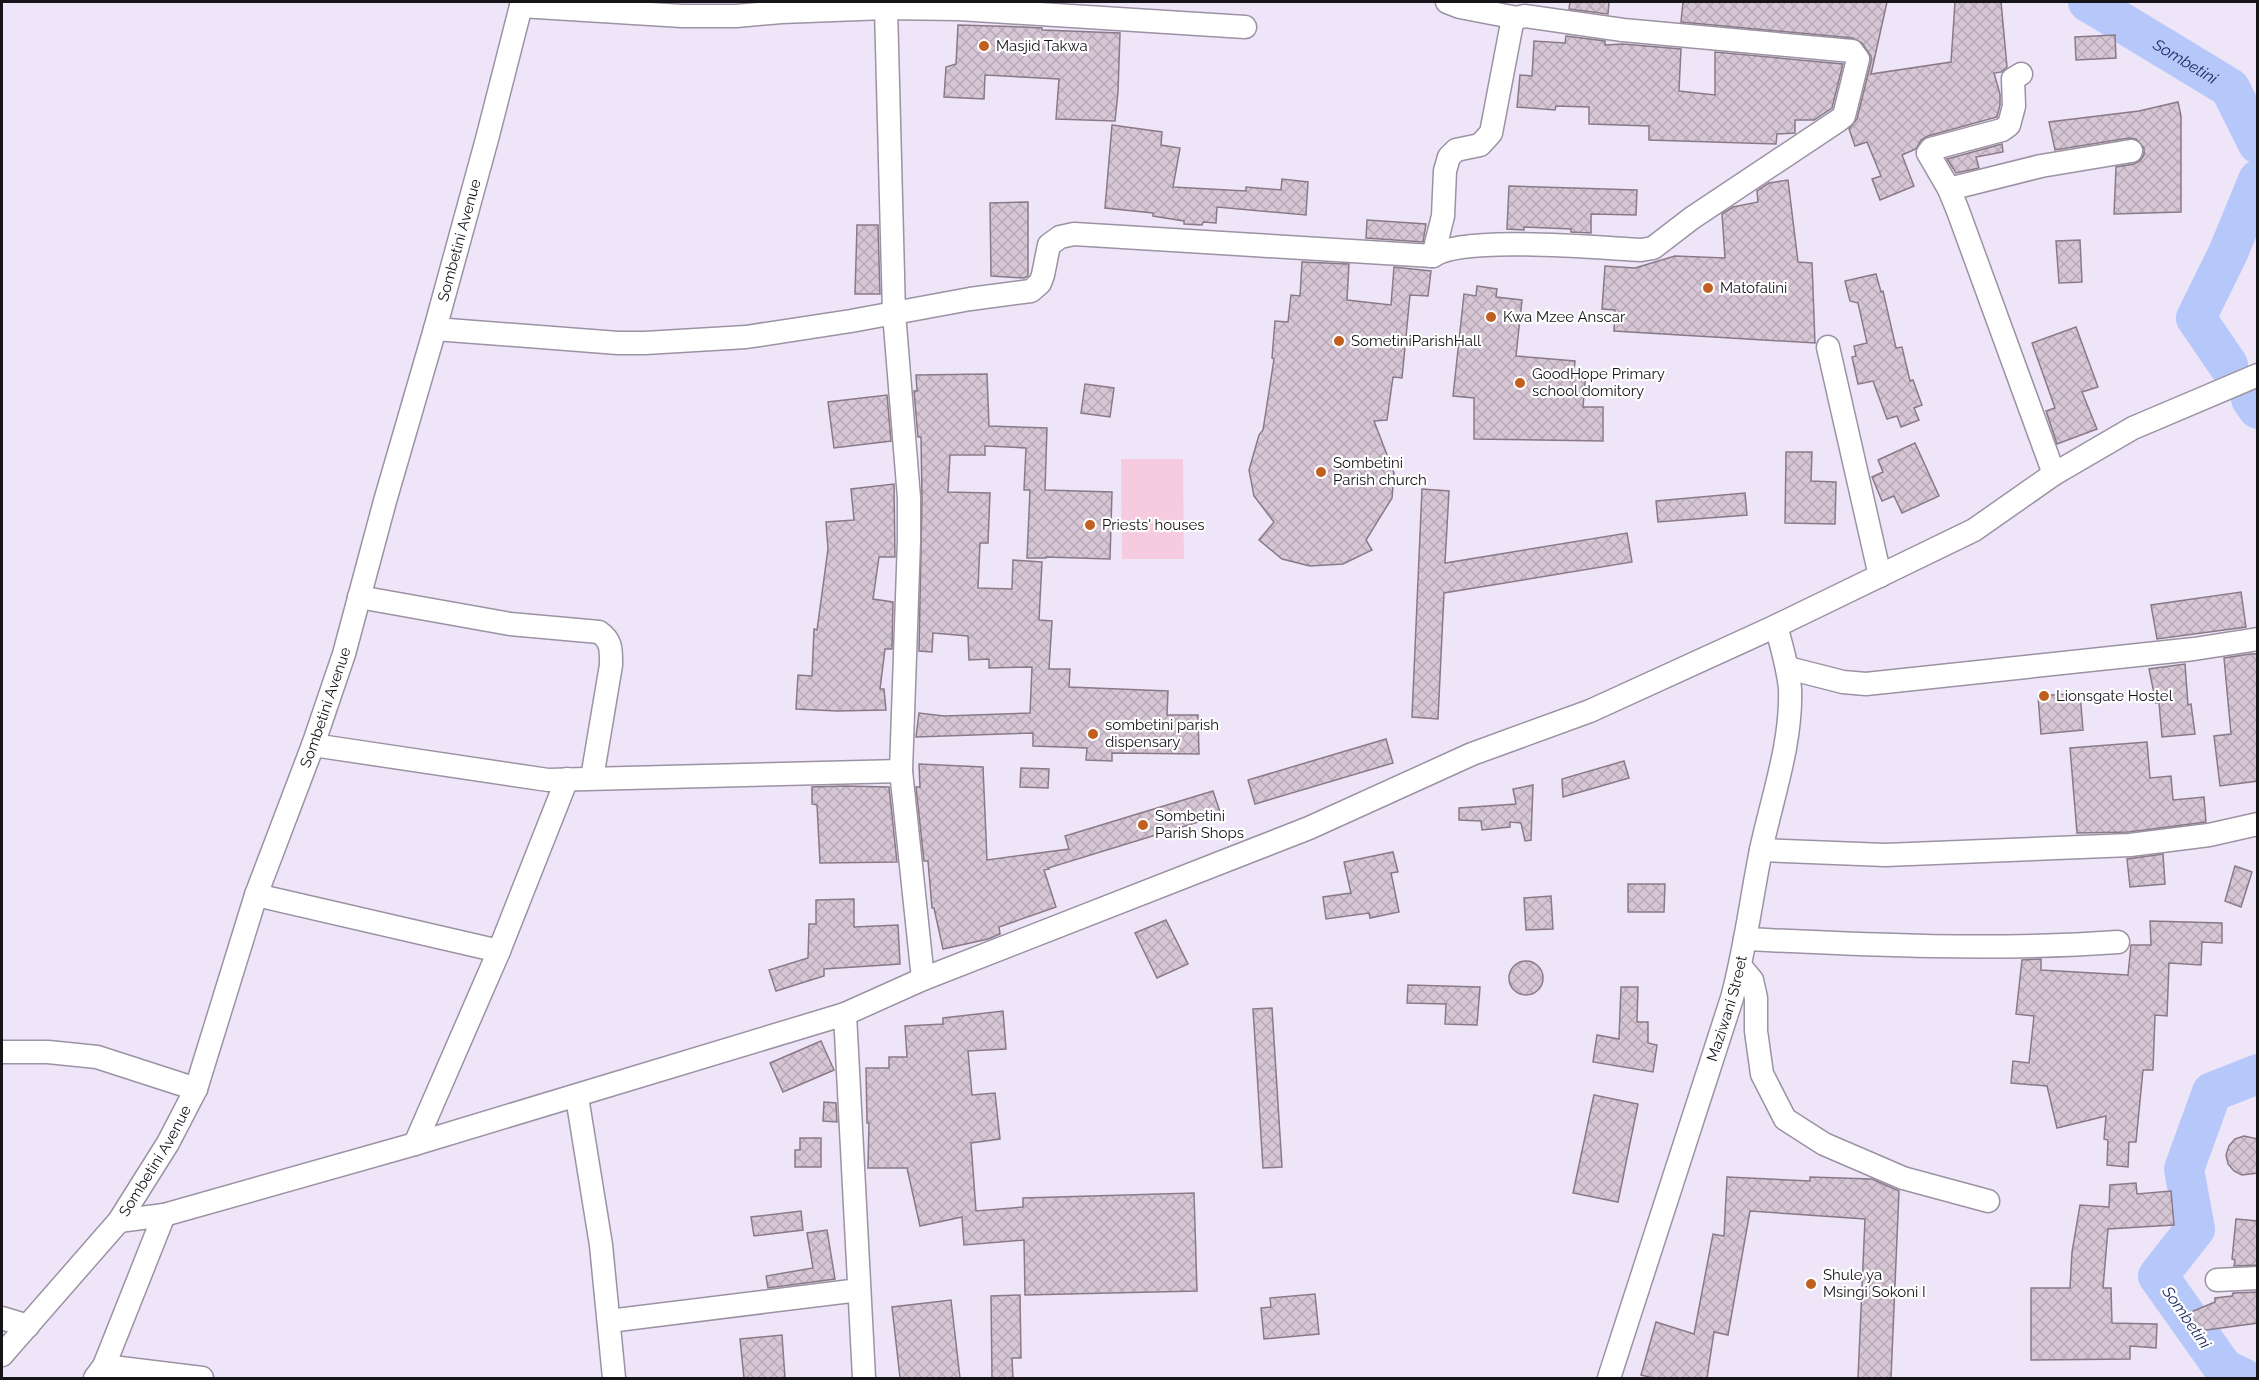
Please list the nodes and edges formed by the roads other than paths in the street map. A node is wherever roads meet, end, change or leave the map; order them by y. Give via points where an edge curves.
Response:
1 (1447, 2) edge
2 (521, 4) edge
3 (959, 5) edge
4 (781, 7) edge
5 (886, 9) junction
6 (1517, 18) junction
7 (1245, 27) dead end
8 (2021, 74) dead end
9 (2131, 151) dead end
10 (1949, 189) junction
11 (1433, 256) junction
12 (894, 313) junction
13 (435, 329) junction
14 (1828, 347) dead end
15 (2258, 375) edge
16 (2054, 474) junction
17 (1880, 576) junction
18 (359, 597) junction
19 (1776, 626) junction
20 (2258, 639) edge
21 (1788, 668) junction
22 (313, 745) junction
23 (901, 771) junction
24 (592, 778) junction
25 (567, 779) junction
26 (2258, 824) edge
27 (1761, 850) junction
28 (256, 895) junction
29 (1745, 939) junction
30 (2118, 942) dead end
31 (499, 951) junction
32 (1741, 967) junction
33 (923, 979) junction
34 (845, 1014) junction
35 (2, 1052) edge
36 (196, 1089) junction
37 (578, 1097) junction
38 (415, 1144) junction
39 (1988, 1201) dead end
40 (164, 1215) junction
41 (119, 1221) junction
42 (2258, 1278) edge
43 (2217, 1280) dead end
44 (859, 1290) junction
45 (2, 1318) edge
46 (609, 1321) junction
47 (28, 1326) junction
48 (2, 1355) edge
49 (99, 1372) edge
50 (202, 1378) edge
51 (614, 1378) edge
52 (864, 1378) edge
53 (1609, 1378) edge

1 - 6 street
2 - 4 street via 682,16 736,16
2 - 13 street, Sombetini Avenue
3 - 5 street
3 - 7 street
4 - 5 street
5 - 12 street
6 - 11 street via 1512,23 1491,133 1480,145 1456,150 1449,157 1443,216
6 - 11 street via 1852,51 1858,59 1844,116 1653,248 1491,244 1443,249
8 - 10 street via 2013,79 2014,106 2009,125 1928,153
9 - 10 street via 2041,166
10 - 16 street
11 - 12 street via 1074,234 1049,245 1040,283 1031,291
12 - 13 street via 746,337 645,343
12 - 23 street via 907,463 909,540
13 - 18 street, Sombetini Avenue
14 - 17 street
15 - 16 street via 2133,428
16 - 17 street via 1974,530
17 - 19 street
18 - 22 street, Sombetini Avenue
18 - 24 street via 510,624 599,632 607,638 611,665
19 - 21 street, Maziwani Street
19 - 33 street via 1590,711 1472,754 1309,828
20 - 21 street via 1866,684
21 - 27 street, Maziwani Street via 1788,728
22 - 25 street via 548,780
22 - 28 street, Sombetini Avenue
23 - 24 street
23 - 33 street
24 - 25 street
25 - 31 street
26 - 27 street via 2130,845 1885,855
27 - 29 street, Maziwani Street
28 - 31 street
28 - 36 street, Sombetini Avenue
29 - 30 street via 1906,946 2046,947
29 - 32 street, Maziwani Street
31 - 38 street
32 - 39 street via 1752,980 1756,998 1762,1074 1785,1119 1824,1144 1903,1178
32 - 53 street, Maziwani Street
33 - 34 street
34 - 37 street
34 - 44 street
35 - 36 street via 97,1058
36 - 41 street, Sombetini Avenue via 168,1143
37 - 38 street
37 - 46 street
38 - 40 street
40 - 41 street
40 - 49 street
41 - 47 street, Sombetini Avenue
42 - 43 street
44 - 46 street
44 - 52 street
45 - 47 street
46 - 51 street
47 - 48 street, Sombetini Avenue
49 - 50 street

